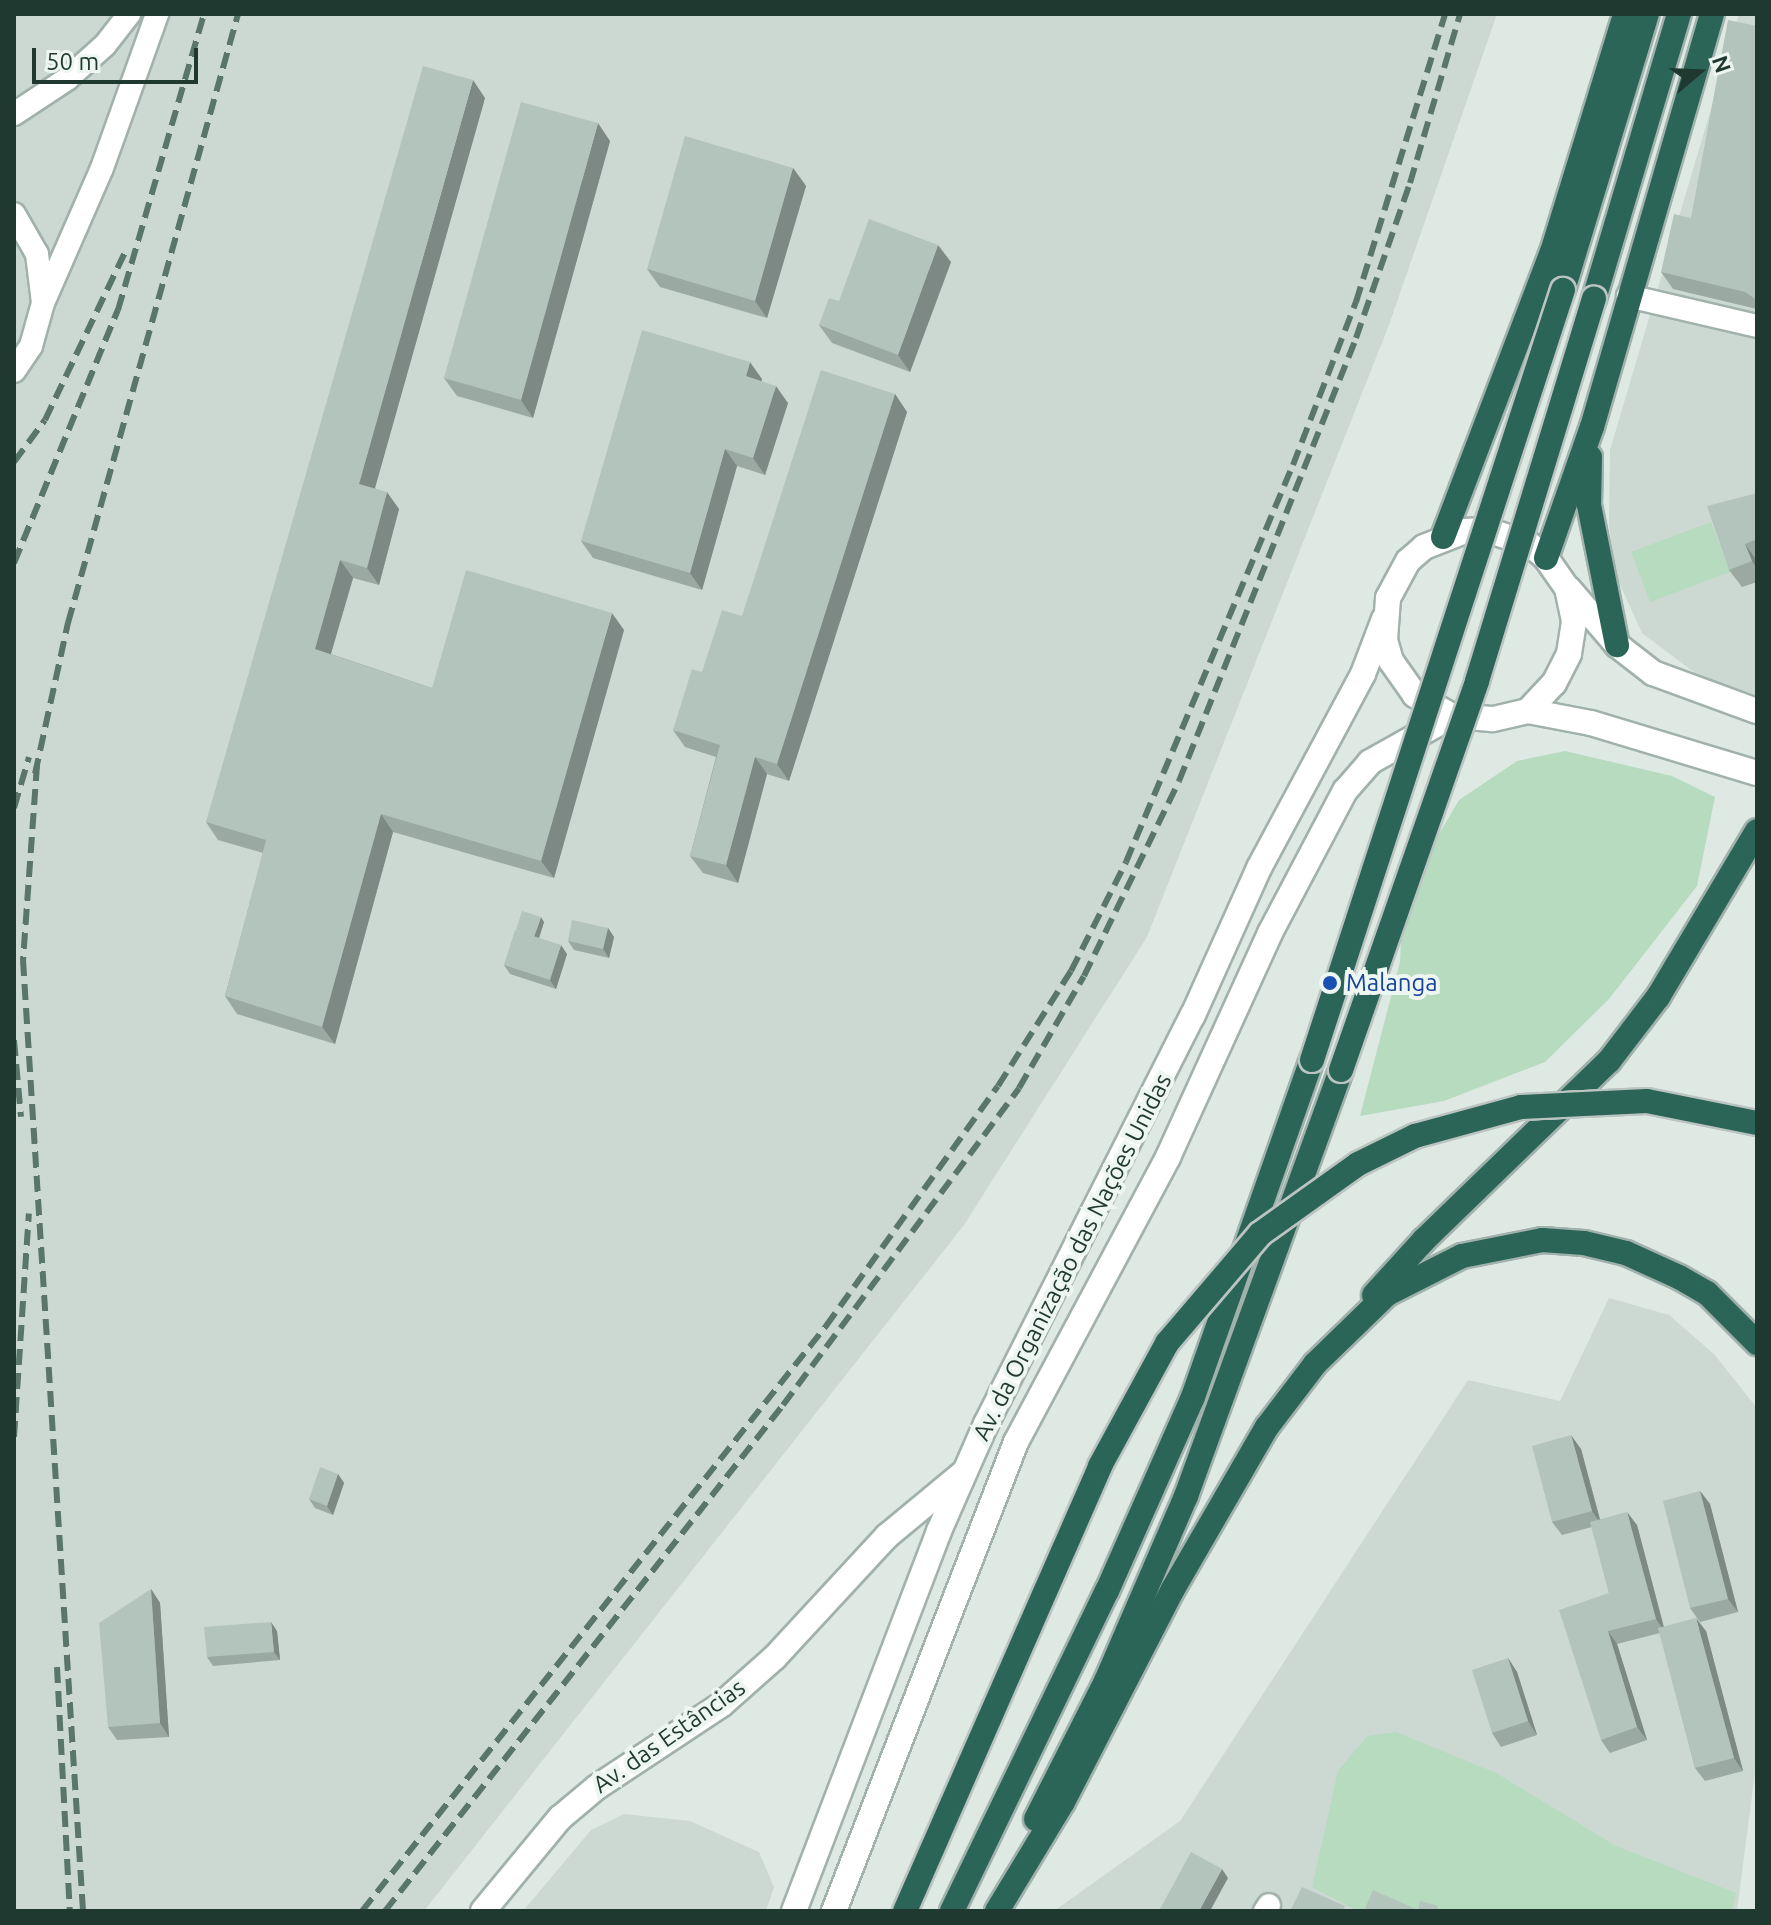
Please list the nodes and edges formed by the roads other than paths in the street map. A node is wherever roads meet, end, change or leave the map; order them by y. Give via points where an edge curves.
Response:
1 (129, 14) edge
2 (157, 14) edge
3 (1625, 14) edge
4 (1647, 14) edge
5 (1679, 14) edge
6 (1712, 14) edge
7 (14, 114) edge
8 (14, 214) edge
9 (1628, 296) junction
10 (43, 303) junction
11 (1757, 326) edge
12 (14, 371) edge
13 (1592, 427) junction
14 (1443, 537) junction
15 (1546, 558) junction
16 (1567, 588) junction
17 (1384, 619) junction
18 (1617, 645) junction
19 (1528, 711) junction
20 (1757, 711) edge
21 (1452, 716) junction
22 (1757, 773) edge
23 (1757, 831) edge
24 (1757, 1123) edge
25 (1353, 1324) junction
26 (1757, 1343) edge
27 (966, 1470) junction
28 (483, 1911) edge
29 (794, 1911) edge
30 (834, 1911) edge
31 (905, 1911) edge
32 (952, 1911) edge
33 (989, 1911) edge
34 (997, 1911) edge

1 - 7 street via 105,45 67,79
2 - 10 street via 102,168
3 - 14 highway via 1552,252
4 - 32 highway, bridge via 1563,290 1312,1060 1193,1397 1107,1591
5 - 33 highway, bridge via 1477,681 1341,1070 1186,1496 1106,1681
6 - 9 highway
8 - 10 street via 37,254
9 - 11 street
9 - 13 highway
10 - 12 street via 31,346
13 - 15 highway
13 - 18 highway via 1589,505
14 - 15 main road via 1476,530 1508,535
14 - 17 main road via 1408,561 1388,598
15 - 16 main road
16 - 18 main road
16 - 19 main road via 1574,622 1569,654 1554,683
17 - 21 main road via 1391,661 1401,679 1424,701
17 - 27 main road, Av. da Organização das Nações Unidas via 1363,674 1228,930 1193,1015
18 - 20 main road via 1653,673
19 - 21 main road via 1492,719
19 - 22 main road via 1591,723
21 - 30 main road, Av. da Organização das Nações Unidas via 1370,762 1345,791 1239,993 1168,1157 1016,1442
23 - 25 highway via 1658,997 1609,1061 1424,1240
24 - 31 highway, bridge via 1647,1101 1521,1107 1415,1136 1358,1164 1260,1234 1167,1343 1100,1466
25 - 26 highway via 1387,1294 1462,1256 1542,1240 1626,1253 1679,1277 1707,1293
25 - 34 highway via 1267,1427 1173,1589 1063,1802
27 - 28 main road, Av. das Estâncias via 887,1536 775,1657 721,1705 597,1787 542,1838
27 - 29 main road, Av. da Organização das Nações Unidas

